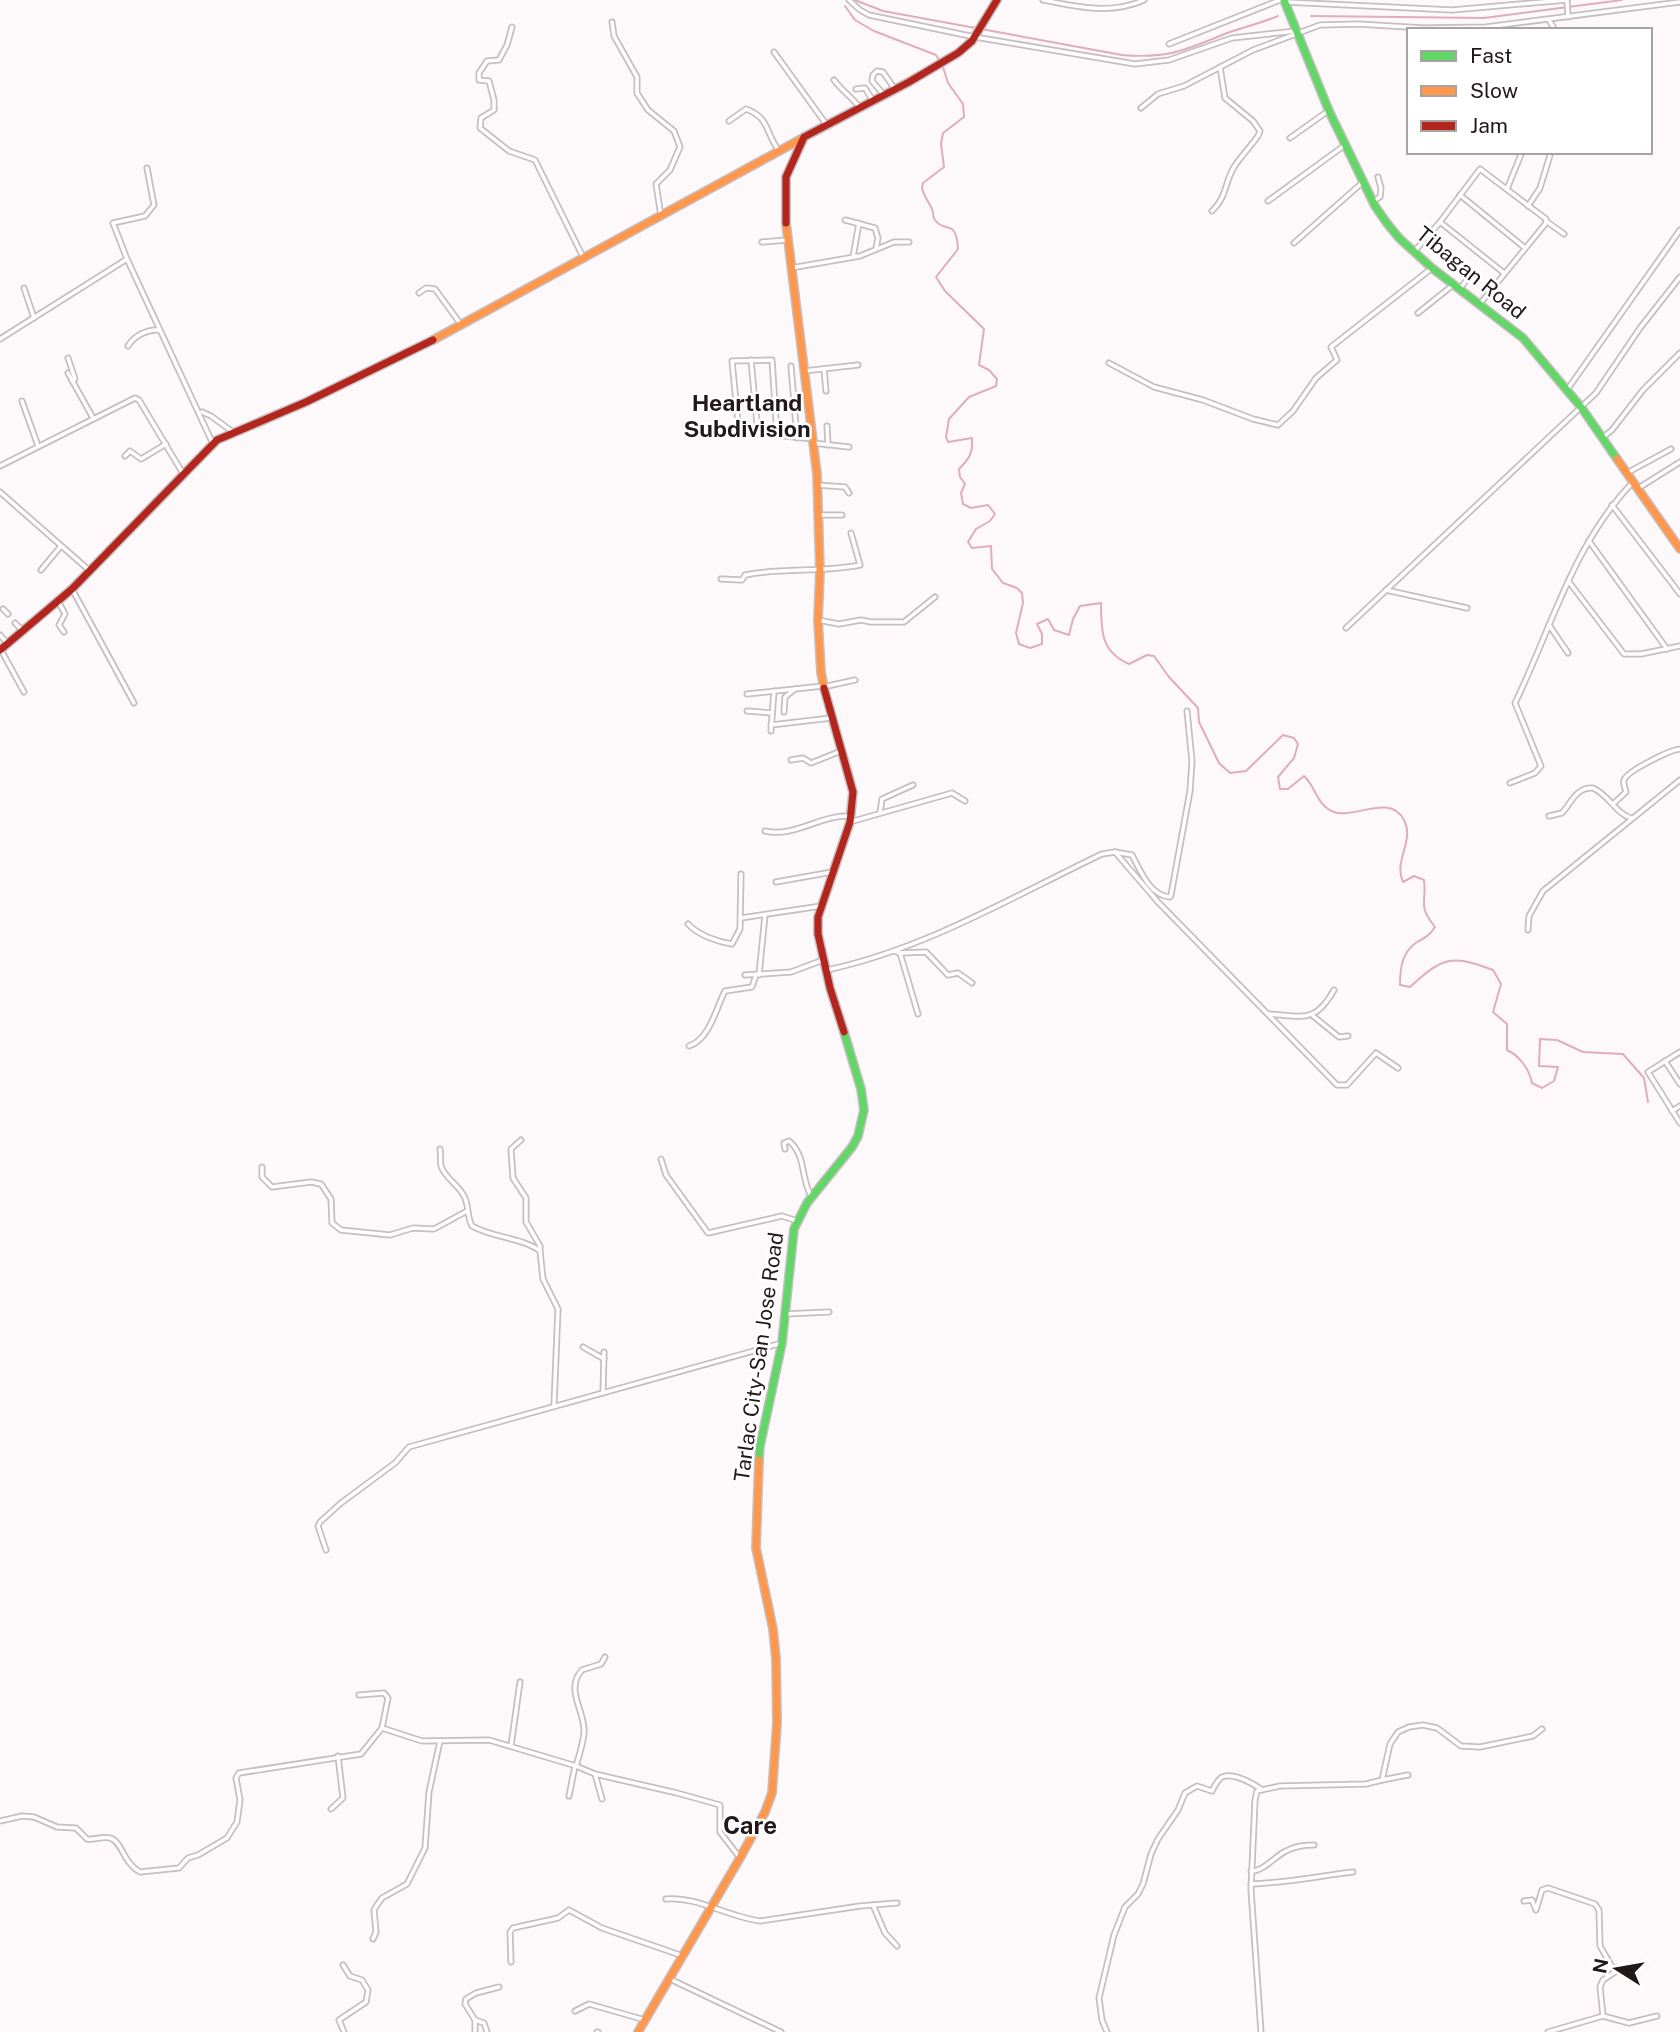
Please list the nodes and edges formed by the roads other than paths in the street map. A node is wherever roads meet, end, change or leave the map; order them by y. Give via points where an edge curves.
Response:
1 (849, 0) edge
2 (997, 0) edge
3 (1043, 0) edge
4 (1144, 0) edge
5 (1283, 1) edge
6 (1567, 1) edge
7 (1680, 2) edge
8 (1568, 16) junction
9 (1549, 20) junction
10 (612, 22) dead end
11 (512, 27) dead end
12 (1554, 28) edge
13 (1296, 31) junction
14 (976, 35) junction
15 (1169, 44) dead end
16 (774, 52) dead end
17 (1220, 67) junction
18 (834, 80) dead end
19 (856, 89) dead end
20 (895, 90) junction
21 (884, 96) junction
22 (873, 101) junction
23 (860, 108) junction
24 (1141, 108) dead end
25 (1329, 111) junction
26 (729, 121) dead end
27 (827, 126) junction
28 (804, 137) junction
29 (1290, 138) dead end
30 (1346, 145) junction
31 (779, 151) junction
32 (1520, 154) edge
33 (1550, 154) edge
34 (147, 168) dead end
35 (1378, 177) dead end
36 (1363, 182) junction
37 (1507, 189) junction
38 (1460, 195) junction
39 (1268, 201) dead end
40 (1373, 201) junction
41 (1528, 206) junction
42 (1212, 211) dead end
43 (662, 216) junction
44 (845, 220) dead end
45 (1546, 221) junction
46 (1440, 222) junction
47 (859, 223) junction
48 (1680, 230) edge
49 (1564, 234) dead end
50 (788, 240) junction
51 (762, 242) dead end
52 (909, 242) dead end
53 (1294, 243) dead end
54 (1525, 248) junction
55 (876, 249) junction
56 (1414, 252) junction
57 (853, 257) junction
58 (127, 259) junction
59 (584, 259) junction
60 (792, 268) junction
61 (1432, 268) junction
62 (1505, 273) junction
63 (1471, 274) dead end
64 (1680, 277) edge
65 (1456, 287) junction
66 (24, 288) dead end
67 (419, 293) dead end
68 (1479, 305) junction
69 (1418, 313) dead end
70 (34, 318) junction
71 (462, 326) junction
72 (159, 330) junction
73 (0, 339) edge
74 (128, 346) dead end
75 (1680, 354) edge
76 (68, 358) dead end
77 (751, 360) junction
78 (1109, 363) dead end
79 (858, 365) dead end
80 (791, 366) dead end
81 (824, 369) junction
82 (804, 371) junction
83 (68, 373) dead end
84 (72, 381) junction
85 (1567, 390) junction
86 (826, 391) dead end
87 (22, 401) dead end
88 (1581, 407) junction
89 (202, 412) dead end
90 (93, 418) junction
91 (686, 426) dead end
92 (827, 426) dead end
93 (233, 432) junction
94 (739, 432) junction
95 (758, 433) junction
96 (777, 435) junction
97 (797, 438) junction
98 (1602, 438) junction
99 (813, 441) junction
100 (166, 444) junction
101 (213, 444) junction
102 (828, 445) junction
103 (38, 446) junction
104 (849, 447) dead end
105 (1671, 449) dead end
106 (125, 456) dead end
107 (1680, 462) edge
108 (0, 466) edge
109 (183, 473) junction
110 (1627, 473) junction
111 (817, 485) junction
112 (1635, 486) junction
113 (0, 492) edge
114 (849, 493) dead end
115 (1612, 505) junction
116 (818, 515) junction
117 (842, 515) dead end
118 (850, 533) dead end
119 (1589, 541) junction
120 (61, 546) junction
121 (1680, 549) edge
122 (41, 570) dead end
123 (90, 571) junction
124 (820, 571) junction
125 (721, 579) dead end
126 (1569, 582) junction
127 (72, 589) junction
128 (1386, 590) junction
129 (1680, 594) edge
130 (935, 597) dead end
131 (58, 601) junction
132 (1467, 608) dead end
133 (3, 609) dead end
134 (8, 614) dead end
135 (818, 620) junction
136 (15, 623) dead end
137 (1549, 625) junction
138 (1346, 628) dead end
139 (23, 632) junction
140 (64, 632) dead end
141 (0, 635) edge
142 (8, 644) junction
143 (1680, 646) edge
144 (1667, 649) junction
145 (0, 650) edge
146 (1568, 653) dead end
147 (855, 680) dead end
148 (823, 686) junction
149 (796, 688) junction
150 (774, 691) junction
151 (24, 692) dead end
152 (747, 694) dead end
153 (134, 704) dead end
154 (747, 711) dead end
155 (1187, 711) dead end
156 (784, 712) dead end
157 (772, 713) junction
158 (831, 718) junction
159 (771, 724) junction
160 (771, 731) dead end
161 (1680, 749) edge
162 (841, 751) junction
163 (791, 760) dead end
164 (1680, 780) edge
165 (1510, 783) dead end
166 (913, 785) dead end
167 (965, 801) dead end
168 (1613, 804) junction
169 (880, 813) junction
170 (1549, 816) dead end
171 (1631, 818) junction
172 (850, 819) junction
173 (765, 831) dead end
174 (1115, 852) junction
175 (832, 872) junction
176 (741, 874) dead end
177 (776, 882) dead end
178 (821, 906) junction
179 (765, 915) junction
180 (741, 918) junction
181 (688, 925) dead end
182 (1528, 930) dead end
183 (894, 951) junction
184 (900, 953) junction
185 (823, 960) junction
186 (826, 971) junction
187 (745, 975) dead end
188 (757, 975) junction
189 (972, 983) dead end
190 (1334, 990) dead end
191 (918, 1014) dead end
192 (1266, 1014) junction
193 (1313, 1015) junction
194 (1348, 1036) dead end
195 (689, 1046) dead end
196 (1680, 1052) edge
197 (1665, 1061) junction
198 (1398, 1068) dead end
199 (1680, 1084) edge
200 (1680, 1106) edge
201 (1672, 1111) junction
202 (1680, 1124) edge
203 (521, 1140) dead end
204 (440, 1149) dead end
205 (785, 1149) dead end
206 (661, 1159) dead end
207 (262, 1167) dead end
208 (812, 1198) junction
209 (467, 1211) junction
210 (797, 1221) junction
211 (540, 1251) junction
212 (829, 1312) dead end
213 (785, 1314) junction
214 (782, 1343) junction
215 (583, 1347) dead end
216 (604, 1352) dead end
217 (604, 1359) junction
218 (603, 1393) junction
219 (554, 1405) junction
220 (326, 1550) dead end
221 (605, 1657) dead end
222 (520, 1682) dead end
223 (359, 1695) dead end
224 (382, 1728) junction
225 (1542, 1729) dead end
226 (440, 1741) junction
227 (511, 1746) junction
228 (338, 1756) junction
229 (575, 1766) junction
230 (595, 1774) junction
231 (1408, 1775) dead end
232 (1382, 1780) junction
233 (1261, 1789) junction
234 (569, 1796) dead end
235 (602, 1799) dead end
236 (331, 1809) dead end
237 (0, 1821) edge
238 (1314, 1845) dead end
239 (740, 1858) junction
240 (1251, 1871) junction
241 (1353, 1872) dead end
242 (1251, 1885) junction
243 (666, 1899) dead end
244 (1524, 1901) dead end
245 (897, 1903) dead end
246 (873, 1905) junction
247 (711, 1908) junction
248 (373, 1939) dead end
249 (897, 1946) dead end
250 (683, 1957) junction
251 (511, 1962) dead end
252 (343, 1965) dead end
253 (670, 1979) junction
254 (499, 1987) dead end
255 (575, 2011) dead end
256 (1657, 2016) dead end
257 (1603, 2017) junction
258 (475, 2020) junction
259 (645, 2020) junction
260 (344, 2032) edge
261 (475, 2032) edge
262 (487, 2032) edge
263 (638, 2032) edge
264 (781, 2032) edge
265 (1107, 2032) edge
266 (1261, 2032) edge
267 (1548, 2032) edge

1 - 14 street via 863,13
2 - 14 main road
3 - 4 street via 1087,8 1123,8
5 - 6 street via 1452,10
5 - 13 main road, Tibagan Road
5 - 15 street
6 - 8 street
7 - 8 street
8 - 9 street
9 - 12 street
9 - 13 street via 1473,27 1320,25
10 - 43 street via 614,36 637,77 637,93 648,110 674,131 680,147 670,170 656,184
11 - 59 street via 499,60 487,61 480,73 479,79 489,81 494,106 481,118 480,128 509,151 535,160
13 - 14 street via 1232,38 1169,61 1135,64
13 - 17 street
13 - 25 main road, Tibagan Road
14 - 20 main road via 958,53
16 - 27 street
17 - 24 street via 1158,94
17 - 42 street via 1225,98 1260,131 1235,166 1221,203
18 - 23 street
19 - 22 street via 865,88
20 - 21 main road
20 - 21 street via 883,72 877,71 872,81
21 - 22 main road
22 - 23 main road
23 - 27 main road
25 - 29 street
25 - 30 main road, Tibagan Road
26 - 31 street via 746,109 760,115
27 - 28 main road
28 - 31 main road
28 - 50 main road, Tarlac City-San Jose Road via 786,177
30 - 36 main road, Tibagan Road
30 - 39 street
31 - 43 main road
32 - 37 street
33 - 41 street via 1540,188
34 - 58 street via 154,205 145,216 113,223
35 - 40 street via 1380,197
36 - 40 main road, Tibagan Road
36 - 53 street
37 - 38 street via 1480,169
37 - 41 street
38 - 46 street
38 - 54 street
40 - 56 main road, Tibagan Road
41 - 45 street
43 - 59 main road
44 - 47 street
45 - 49 street
45 - 54 street
46 - 56 street
46 - 62 street
47 - 55 street via 875,228
47 - 57 street
48 - 85 street
50 - 51 street
50 - 60 main road, Tarlac City-San Jose Road
52 - 55 street
54 - 62 street
55 - 57 street
56 - 61 main road, Tibagan Road
57 - 60 street
58 - 70 street
58 - 72 street
59 - 71 main road
60 - 82 main road, Tarlac City-San Jose Road
61 - 65 main road, Tibagan Road
61 - 78 street via 1331,347 1338,359 1278,425 1154,387
62 - 68 street
63 - 65 street
64 - 88 street via 1601,387
65 - 68 main road, Tibagan Road
65 - 69 street
66 - 70 street
67 - 71 street via 435,289
68 - 85 main road, Tibagan Road via 1523,338
70 - 73 street
71 - 93 main road
72 - 74 street via 143,333
72 - 101 street
75 - 98 street
76 - 84 street
77 - 94 street via 732,361
77 - 95 street
77 - 96 street via 772,360
79 - 81 street
80 - 97 street
81 - 82 street
81 - 86 street
82 - 99 main road, Tarlac City-San Jose Road
83 - 84 street
84 - 90 street
85 - 88 main road, Tibagan Road
87 - 103 street
88 - 98 main road, Tibagan Road
88 - 128 street
89 - 93 street
90 - 100 street via 135,398
90 - 103 street
91 - 94 street
92 - 102 street
93 - 101 main road
94 - 95 street
95 - 96 street
96 - 97 street
97 - 99 street
98 - 110 main road, Tibagan Road
99 - 102 street
99 - 111 main road, Tarlac City-San Jose Road
100 - 106 street via 142,458 130,451
100 - 109 street
101 - 109 main road
102 - 104 street
103 - 108 street
105 - 110 street
107 - 112 street
109 - 123 main road
110 - 112 main road, Tibagan Road
111 - 114 street via 841,486
111 - 116 main road, Tarlac City-San Jose Road
112 - 115 street
112 - 121 main road, Tibagan Road
113 - 120 street
115 - 119 street
115 - 129 street
116 - 117 street
116 - 124 main road, Tarlac City-San Jose Road
118 - 124 street via 860,565
119 - 126 street
119 - 144 street
120 - 122 street
120 - 123 street
123 - 127 main road
124 - 125 street via 773,569 745,575 742,580
124 - 135 main road, Tarlac City-San Jose Road
126 - 137 street
126 - 144 street via 1624,654
127 - 131 main road
127 - 153 street
128 - 132 street
128 - 138 street
130 - 135 street via 904,622 839,624
131 - 139 main road
131 - 140 street via 65,614 59,624
133 - 134 street
135 - 148 main road, Tarlac City-San Jose Road
136 - 139 street
137 - 146 street
137 - 165 street via 1515,704 1541,766
139 - 142 main road
141 - 142 street
142 - 145 main road
143 - 144 street
145 - 151 street
147 - 148 street
148 - 149 street
148 - 158 main road, Tarlac City-San Jose Road
149 - 150 street
149 - 156 street via 785,697
150 - 152 street
150 - 157 street
154 - 157 street
155 - 174 street via 1192,761 1171,895 1166,898 1152,888 1132,855
157 - 159 street
158 - 159 street
158 - 162 main road, Tarlac City-San Jose Road
159 - 160 street
161 - 168 street via 1627,776 1626,792
162 - 163 street via 811,763 803,758
162 - 172 main road, Tarlac City-San Jose Road via 853,792
164 - 171 street
166 - 169 street via 882,799
167 - 169 street via 952,793
168 - 170 street via 1596,788 1586,788 1564,811
168 - 171 street via 1620,814
169 - 172 street
171 - 182 street via 1543,891 1529,916
172 - 173 street via 829,816 785,832
172 - 175 main road, Tarlac City-San Jose Road
174 - 183 street
174 - 192 street
175 - 177 street
175 - 178 main road, Tarlac City-San Jose Road
176 - 180 street
178 - 179 street
178 - 185 main road, Tarlac City-San Jose Road via 818,934
179 - 180 street
179 - 188 street
180 - 181 street via 732,944
183 - 184 street
183 - 186 street
184 - 189 street via 926,952 948,975 958,974
184 - 191 street
185 - 186 main road, Tarlac City-San Jose Road
185 - 188 street via 791,972
186 - 208 main road, Tarlac City-San Jose Road via 864,1110 852,1147
187 - 188 street
188 - 195 street via 752,987 725,990 708,1028
190 - 193 street
192 - 193 street
192 - 198 street via 1339,1086 1347,1086 1376,1053
193 - 194 street via 1339,1037
196 - 197 street
197 - 199 street
197 - 201 street via 1648,1072
200 - 201 street
201 - 202 street
203 - 211 street via 511,1149 513,1178 526,1199 526,1222
204 - 209 street via 441,1166 462,1193
205 - 208 street via 784,1143 789,1141 796,1148
206 - 210 street via 666,1175 708,1233 782,1216
207 - 209 street via 262,1177 272,1186 321,1184 331,1199 332,1223 341,1230 390,1235 413,1228 434,1229
208 - 210 main road, Tarlac City-San Jose Road
209 - 211 street via 470,1223 479,1230
210 - 213 main road, Tarlac City-San Jose Road
211 - 219 street via 543,1279 558,1309
212 - 213 street
213 - 214 main road, Tarlac City-San Jose Road
214 - 218 street
214 - 239 main road, Tarlac City-San Jose Road via 760,1446 756,1525 776,1659 774,1777 765,1812
215 - 217 street
216 - 217 street
217 - 218 street
218 - 219 street
219 - 220 street via 409,1447 405,1455 320,1522
221 - 229 street via 577,1678 575,1698 584,1732
222 - 227 street
223 - 224 street via 386,1695
224 - 226 street via 422,1741
224 - 228 street via 362,1754
225 - 232 street via 1527,1738 1480,1747 1457,1744 1437,1728 1409,1727 1398,1732 1390,1744
226 - 227 street via 489,1740
226 - 248 street via 423,1853 407,1884 382,1898 374,1910
227 - 229 street
228 - 236 street via 343,1798
228 - 237 street via 239,1773 236,1827 179,1868 140,1872 128,1864 118,1842 109,1838 87,1839 76,1828 57,1827 34,1817
229 - 230 street
229 - 234 street
230 - 235 street
230 - 239 street via 720,1805 720,1832
231 - 232 street
232 - 233 street
233 - 240 street via 1255,1800
233 - 265 street via 1227,1776 1212,1791 1197,1786 1185,1793 1154,1847 1143,1884 1125,1907 1114,1935 1099,1998
238 - 240 street via 1293,1847
239 - 247 main road, Tarlac City-San Jose Road
240 - 242 street
241 - 242 street
242 - 266 street
243 - 247 street via 679,1898
244 - 257 street via 1532,1900 1536,1910 1542,1890 1548,1888 1595,1904 1600,1946 1615,1972 1600,1987
245 - 246 street
246 - 247 street via 760,1921
246 - 249 street via 885,1933
247 - 250 main road, Tarlac City-San Jose Road
250 - 251 street via 569,1910 558,1918 513,1928
250 - 253 main road, Tarlac City-San Jose Road
252 - 260 street via 368,1990 366,2002 339,2020
253 - 259 main road, Tarlac City-San Jose Road
253 - 264 street
254 - 258 street via 466,1999
255 - 259 street via 589,2004
256 - 257 street via 1629,2023
257 - 267 street
258 - 261 street
258 - 262 street via 484,2023
259 - 263 main road, Tarlac City-San Jose Road

